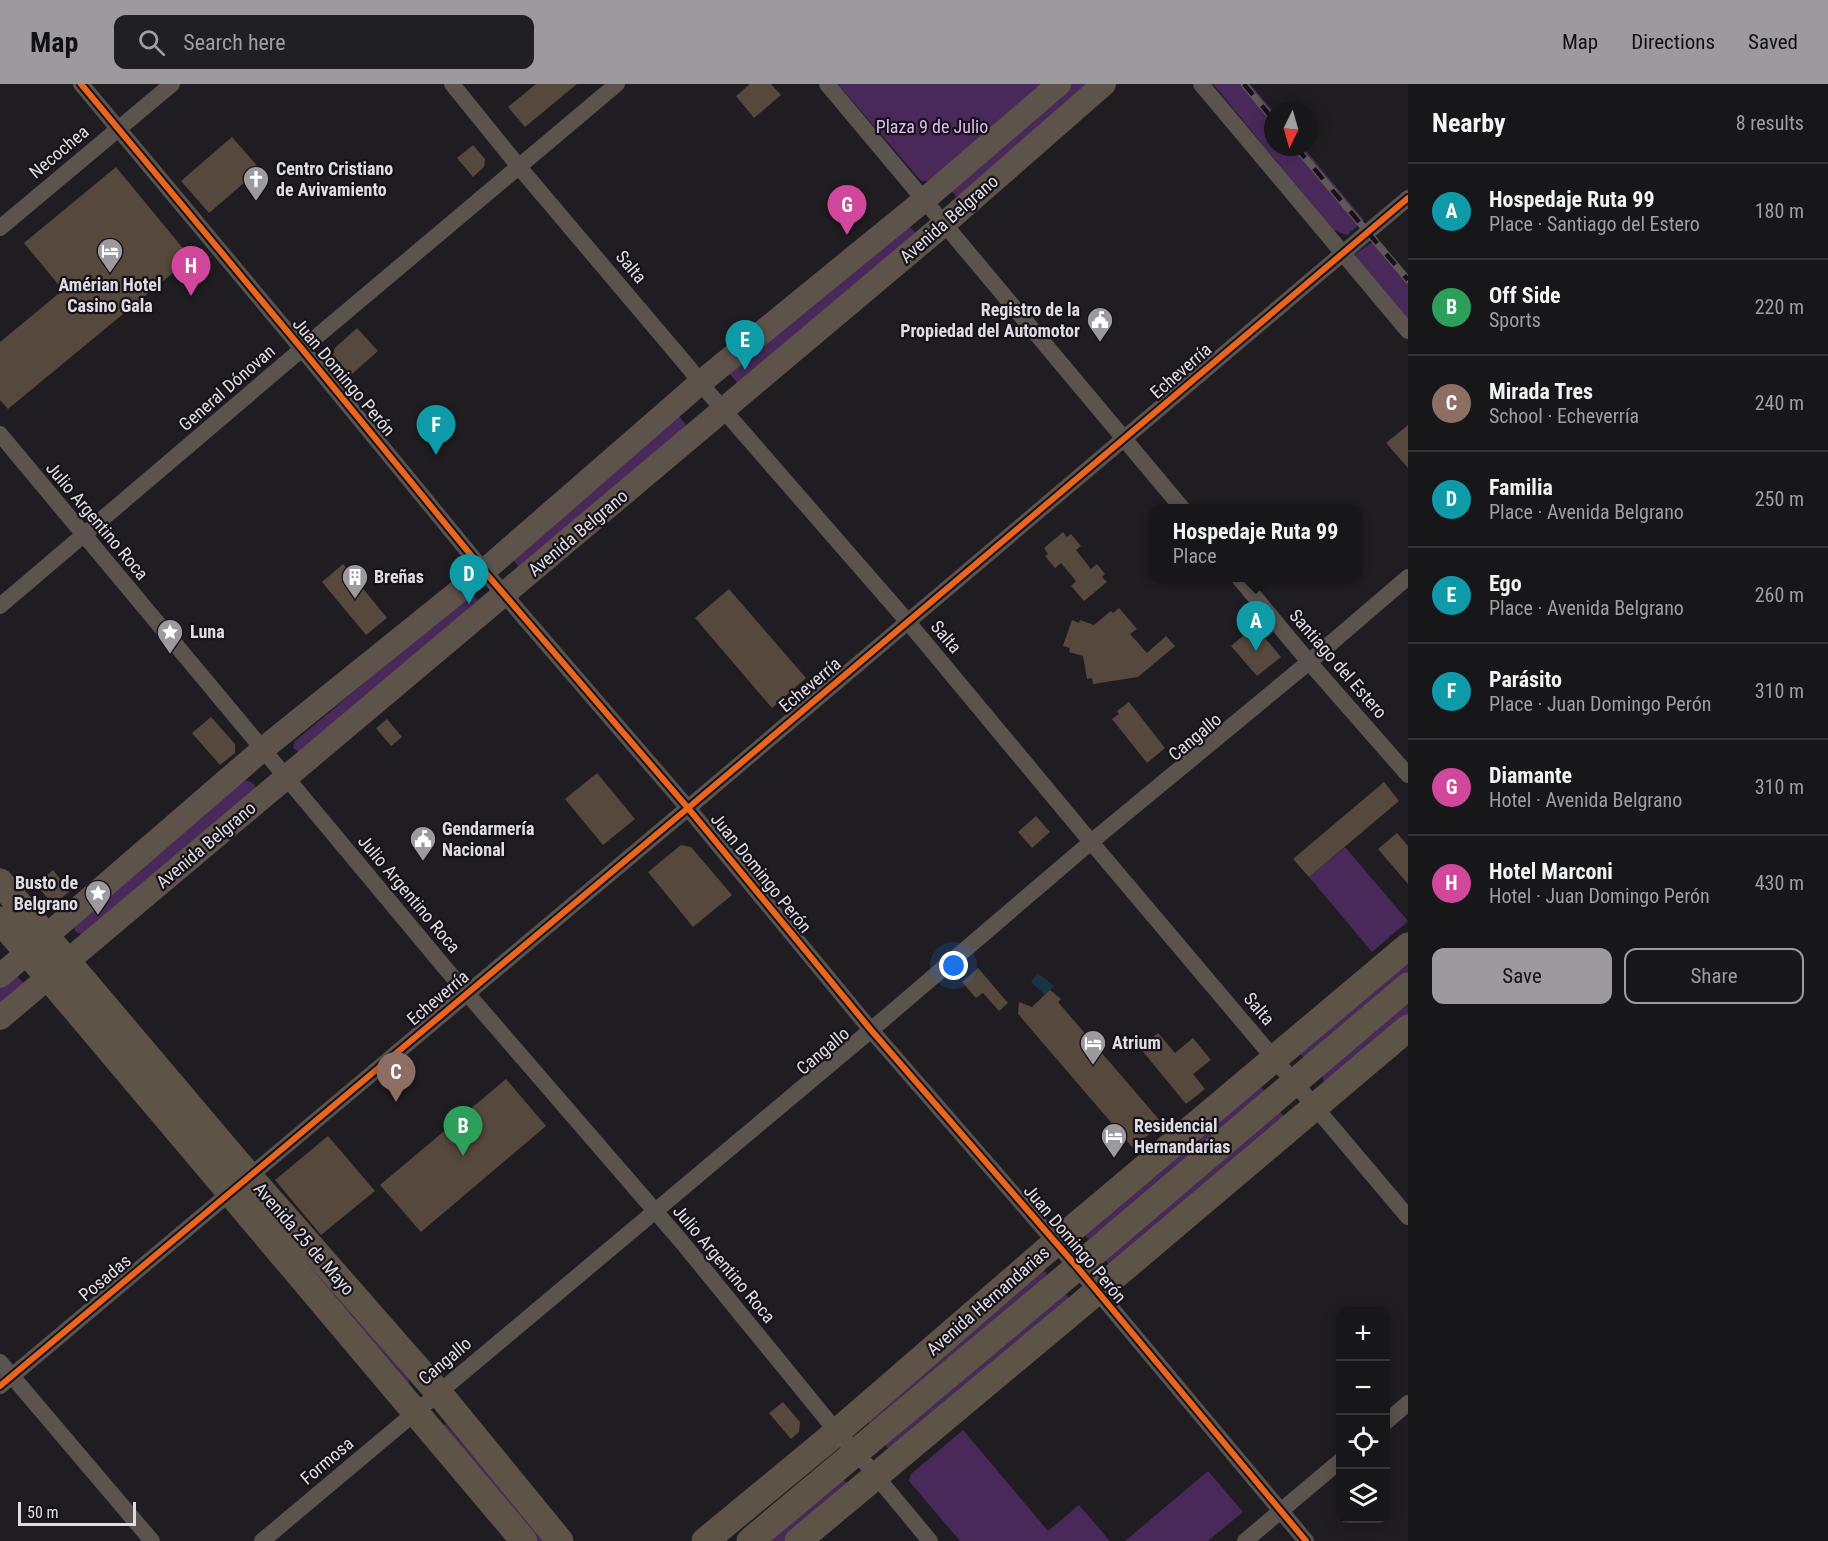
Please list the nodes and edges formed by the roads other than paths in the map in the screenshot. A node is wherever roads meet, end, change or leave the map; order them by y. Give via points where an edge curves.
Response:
1 (81, 84) edge
2 (171, 84) edge
3 (452, 84) edge
4 (617, 84) edge
5 (826, 84) edge
6 (1059, 84) edge
7 (1104, 84) edge
8 (1201, 84) edge
9 (117, 129) junction
10 (520, 168) junction
11 (1408, 198) edge
12 (923, 201) junction
13 (944, 224) junction
14 (0, 228) edge
15 (1343, 252) junction
16 (1408, 331) edge
17 (302, 349) junction
18 (700, 383) junction
19 (723, 410) junction
20 (0, 434) edge
21 (1125, 440) junction
22 (1179, 504) edge
23 (84, 536) junction
24 (484, 571) junction
25 (1408, 577) edge
26 (1242, 582) edge
27 (504, 594) junction
28 (0, 606) edge
29 (908, 622) junction
30 (1310, 662) junction
31 (263, 749) junction
32 (1408, 775) edge
33 (286, 778) junction
34 (688, 808) junction
35 (1091, 842) junction
36 (0, 882) edge
37 (0, 920) edge
38 (37, 945) junction
39 (1408, 946) edge
40 (58, 969) junction
41 (0, 976) edge
42 (1408, 986) edge
43 (466, 994) junction
44 (0, 1018) edge
45 (1408, 1028) edge
46 (871, 1030) junction
47 (1275, 1058) junction
48 (1295, 1082) junction
49 (1316, 1106) junction
50 (239, 1184) junction
51 (654, 1211) junction
52 (1408, 1217) edge
53 (1056, 1243) junction
54 (1077, 1267) junction
55 (1097, 1291) junction
56 (0, 1362) edge
57 (6, 1381) edge
58 (438, 1392) junction
59 (1408, 1402) edge
60 (416, 1411) junction
61 (1390, 1418) edge
62 (837, 1432) junction
63 (856, 1452) junction
64 (1336, 1465) edge
65 (875, 1475) junction
66 (1281, 1512) junction
67 (152, 1541) edge
68 (262, 1541) edge
69 (524, 1541) edge
70 (560, 1541) edge
71 (705, 1541) edge
72 (750, 1541) edge
73 (798, 1541) edge
74 (930, 1541) edge
75 (1245, 1541) edge
76 (1306, 1541) edge

1 - 9 street, Juan Domingo Perón
2 - 9 street, Necochea
3 - 10 street, Salta
4 - 10 street, General Dónovan
5 - 12 street
6 - 12 main road, Avenida Belgrano
7 - 13 main road, Avenida Belgrano
8 - 15 street
9 - 14 street, Necochea
9 - 17 street, Juan Domingo Perón
10 - 17 street, General Dónovan
10 - 18 street, Salta
11 - 15 street, Echeverría
12 - 13 street
12 - 18 main road, Avenida Belgrano
13 - 19 main road, Avenida Belgrano
13 - 21 street
15 - 16 street
15 - 21 street, Echeverría
17 - 23 street, General Dónovan
17 - 24 street, Juan Domingo Perón
18 - 19 street, Salta
18 - 24 main road, Avenida Belgrano
19 - 27 main road, Avenida Belgrano
19 - 29 street, Salta
20 - 23 street, Julio Argentino Roca
21 - 22 street
21 - 29 street, Echeverría
23 - 28 street, General Dónovan
23 - 31 street, Julio Argentino Roca
24 - 27 street, Juan Domingo Perón
24 - 31 main road, Avenida Belgrano
25 - 30 street, Cangallo
26 - 30 street, Santiago del Estero
27 - 33 main road, Avenida Belgrano
27 - 34 street, Juan Domingo Perón
29 - 34 street, Echeverría
29 - 35 street, Salta
30 - 32 street, Santiago del Estero
30 - 35 street, Cangallo
31 - 33 street, Julio Argentino Roca
31 - 38 main road, Avenida Belgrano
33 - 40 main road, Avenida Belgrano
33 - 43 street, Julio Argentino Roca
34 - 43 street, Echeverría
34 - 46 street, Juan Domingo Perón
35 - 46 street, Cangallo
35 - 47 street, Salta
36 - 38 main road, Avenida 25 de Mayo
37 - 38 main road, Avenida 25 de Mayo
38 - 40 main road, Avenida 25 de Mayo
38 - 41 main road, Avenida Belgrano
39 - 47 main road, Avenida Hernandarias
40 - 44 main road, Avenida Belgrano
40 - 50 main road, Avenida 25 de Mayo
42 - 48 main road, Avenida Hernandarias
43 - 50 street, Echeverría
43 - 51 street, Julio Argentino Roca
45 - 49 main road
46 - 51 street, Cangallo
46 - 53 street, Juan Domingo Perón
47 - 48 street, Salta
47 - 53 main road, Avenida Hernandarias
48 - 49 street, Salta
48 - 54 main road, Avenida Hernandarias
49 - 52 street, Salta
49 - 55 main road
50 - 57 street, Posadas
50 - 58 main road, Avenida 25 de Mayo
50 - 60 main road, Avenida 25 de Mayo
51 - 58 street, Cangallo
51 - 62 street, Julio Argentino Roca
53 - 54 street, Juan Domingo Perón
53 - 62 main road, Avenida Hernandarias
54 - 55 street, Juan Domingo Perón
54 - 63 main road, Avenida Hernandarias
55 - 65 main road
55 - 66 street, Juan Domingo Perón
56 - 57 street
57 - 67 street
58 - 60 street, Cangallo
58 - 70 main road, Avenida 25 de Mayo
59 - 61 street
60 - 68 street, Formosa
60 - 69 main road, Avenida 25 de Mayo
62 - 63 street, Julio Argentino Roca
62 - 71 main road, Avenida Hernandarias
63 - 65 street, Julio Argentino Roca
63 - 72 main road, Avenida Hernandarias
64 - 66 street
65 - 73 main road
65 - 74 street, Julio Argentino Roca
66 - 75 street
66 - 76 street, Juan Domingo Perón

